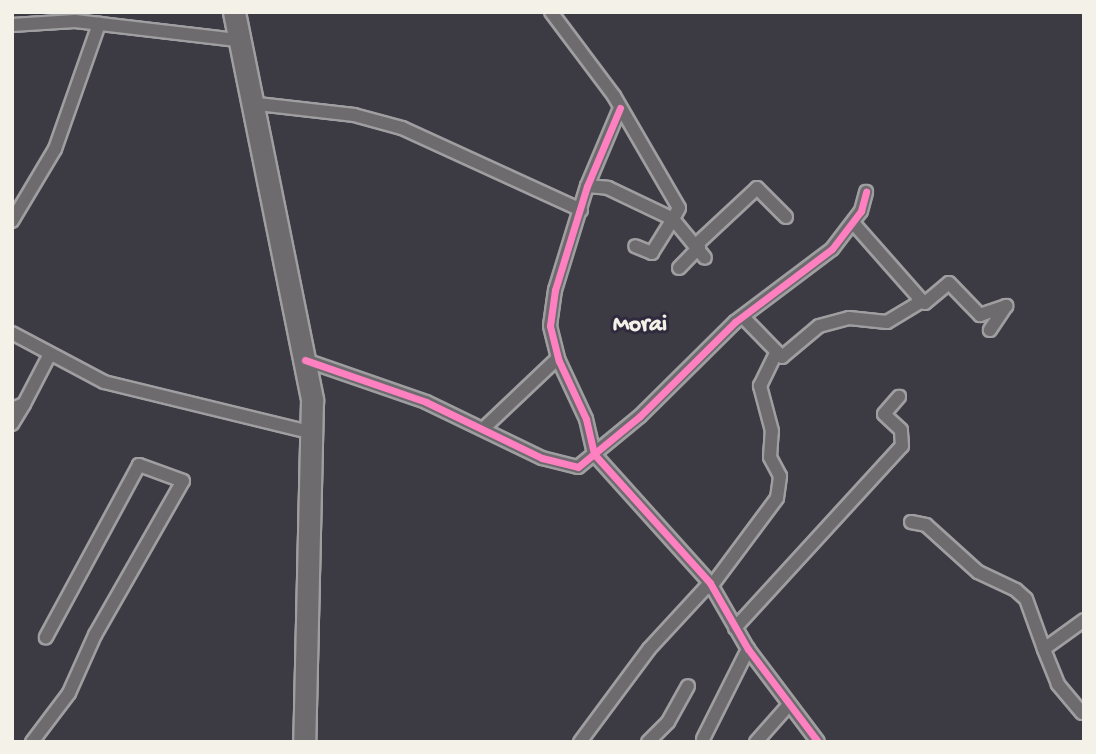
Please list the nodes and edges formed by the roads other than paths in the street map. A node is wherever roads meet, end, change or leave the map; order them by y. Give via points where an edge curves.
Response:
1 (234, 12) edge
2 (551, 12) edge
3 (99, 24) junction
4 (12, 25) edge
5 (237, 40) junction
6 (249, 103) junction
7 (620, 108) junction
8 (587, 186) junction
9 (866, 192) dead end
10 (581, 210) junction
11 (786, 217) dead end
12 (673, 219) junction
13 (12, 221) edge
14 (853, 224) junction
15 (635, 246) dead end
16 (700, 250) junction
17 (679, 268) dead end
18 (922, 301) junction
19 (743, 317) junction
20 (990, 330) dead end
21 (12, 333) edge
22 (775, 355) junction
23 (48, 356) junction
24 (558, 358) junction
25 (304, 360) junction
26 (899, 397) dead end
27 (18, 407) edge
28 (12, 424) edge
29 (483, 429) junction
30 (314, 433) junction
31 (594, 454) junction
32 (911, 522) dead end
33 (710, 585) junction
34 (1084, 621) edge
35 (736, 628) junction
36 (46, 637) dead end
37 (748, 649) junction
38 (1044, 649) junction
39 (688, 686) dead end
40 (788, 706) junction
41 (1082, 713) edge
42 (703, 739) dead end
43 (307, 740) edge
44 (32, 742) edge
45 (580, 742) edge
46 (648, 742) edge
47 (756, 742) edge
48 (818, 742) edge

1 - 5 highway
2 - 7 street
3 - 4 street
3 - 5 street
3 - 13 street via 55,149
5 - 6 highway
6 - 10 street via 354,115 402,128
6 - 25 highway
7 - 8 street
7 - 12 street via 679,208
8 - 10 street
8 - 12 street via 608,188
9 - 14 street
10 - 24 street via 555,290 550,326
11 - 16 street via 757,188
12 - 15 street via 652,253
12 - 16 street
14 - 18 street
14 - 19 street via 815,264
16 - 17 street
18 - 20 street via 917,301 925,303 949,283 980,315 1006,306
18 - 22 street via 887,322 849,318 820,326 782,357
19 - 22 street
19 - 31 street
21 - 23 street
22 - 33 street via 760,386 772,431 770,457 780,477 777,498
23 - 27 street
23 - 30 street via 104,382
24 - 29 street
24 - 31 street via 586,419
25 - 29 street via 426,402
25 - 30 highway
26 - 35 street via 884,414 901,430 902,446
27 - 28 street
29 - 31 street via 569,467
30 - 43 highway
31 - 33 street via 638,497
32 - 38 street via 926,525 978,572 1026,599
33 - 35 street
33 - 45 street via 649,649
34 - 38 street
35 - 37 street
36 - 44 street via 139,465 183,481 95,635 69,693
37 - 40 street
37 - 42 street
38 - 41 street via 1058,684
39 - 46 street via 668,722
40 - 47 street
40 - 48 street

